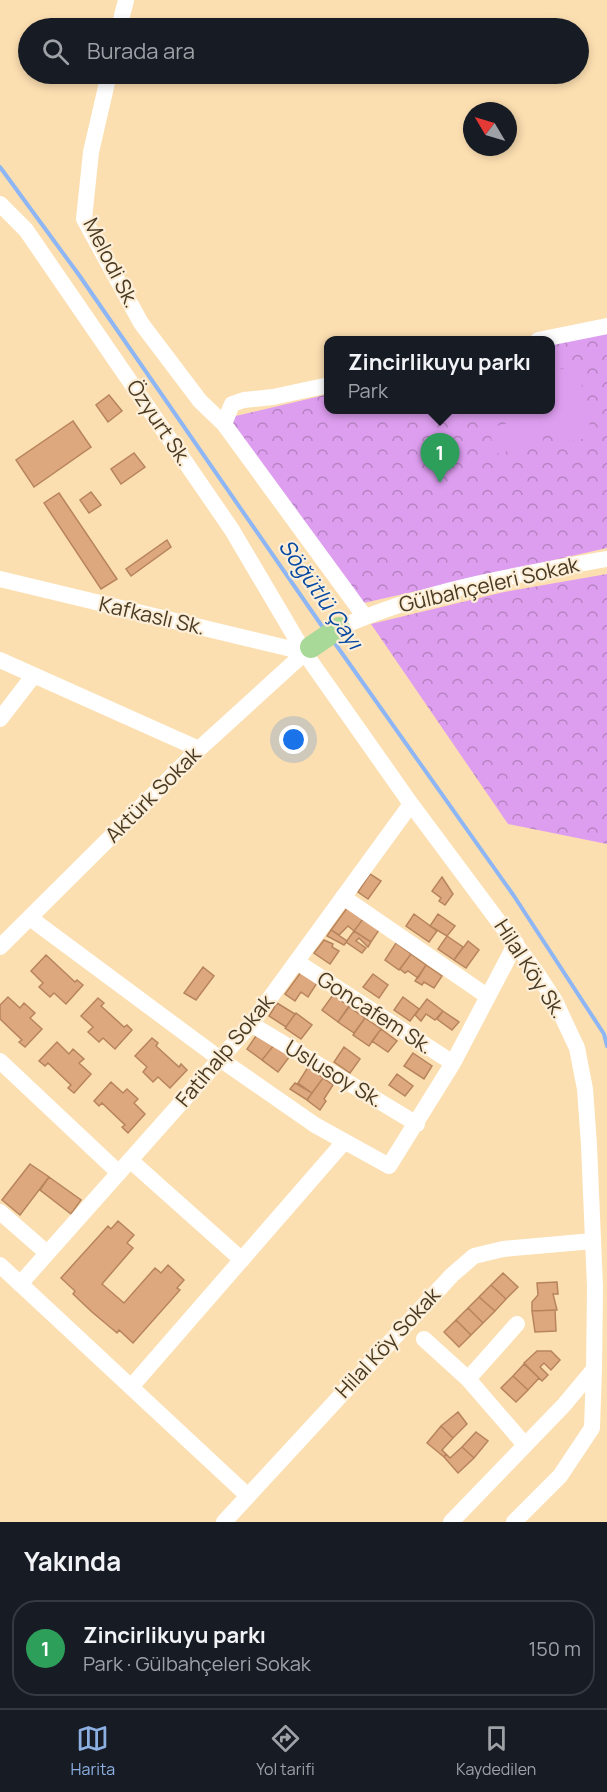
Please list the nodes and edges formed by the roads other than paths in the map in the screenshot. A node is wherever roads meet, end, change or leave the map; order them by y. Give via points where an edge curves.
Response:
1 (126, 0) edge
2 (122, 18) edge
3 (107, 84) edge
4 (0, 204) edge
5 (607, 326) edge
6 (555, 337) edge
7 (324, 386) edge
8 (224, 424) junction
9 (607, 559) edge
10 (0, 579) edge
11 (365, 617) junction
12 (339, 628) joint
13 (308, 650) junction
14 (0, 660) edge
15 (34, 675) junction
16 (0, 719) edge
17 (199, 749) junction
18 (411, 804) junction
19 (343, 897) junction
20 (30, 918) junction
21 (516, 943) junction
22 (0, 947) edge
23 (297, 962) junction
24 (488, 996) junction
25 (251, 1024) junction
26 (220, 1059) junction
27 (0, 1061) edge
28 (453, 1063) junction
29 (417, 1124) junction
30 (344, 1142) junction
31 (124, 1166) junction
32 (0, 1212) edge
33 (593, 1241) junction
34 (47, 1253) junction
35 (242, 1260) junction
36 (0, 1265) edge
37 (20, 1284) junction
38 (518, 1324) dead end
39 (424, 1339) dead end
40 (594, 1369) junction
41 (468, 1379) junction
42 (131, 1387) junction
43 (525, 1445) junction
44 (248, 1496) junction
45 (224, 1522) edge
46 (451, 1522) edge
47 (514, 1522) edge

1 - 2 street
3 - 8 street, Melodi Sk. via 90,152 84,219 141,323 200,401
4 - 13 street, Özyurt Sk. via 26,230 232,530
5 - 6 street
7 - 8 street via 232,404
8 - 11 street, Melodi Sk.
9 - 11 street, Gülbahçeleri Sokak via 501,577 395,605
10 - 13 street, Kafkaslı Sk.
11 - 12 street, Gülbahçeleri Sokak
12 - 13 main road
13 - 17 street, Aktürk Sokak
13 - 18 street, Hilal Köy Sk.
14 - 15 street
15 - 16 street
15 - 17 street
17 - 20 street, Aktürk Sokak
18 - 19 street, Fatihalp Sokak
18 - 21 street, Hilal Köy Sk.
19 - 23 street, Fatihalp Sokak
19 - 24 street
20 - 22 street, Aktürk Sokak
20 - 26 street
21 - 24 street
21 - 33 street, Hilal Köy Sk. via 555,1001 577,1048 585,1089
23 - 25 street, Fatihalp Sokak
23 - 28 street, Goncafem Sk.
24 - 28 street
25 - 26 street, Fatihalp Sokak
25 - 29 street, Uslusoy Sk.
26 - 30 street
26 - 31 street, Fatihalp Sokak
27 - 31 street
28 - 29 street
29 - 30 street via 390,1166
30 - 35 street
31 - 34 street, Fatihalp Sokak
31 - 35 street
32 - 34 street
33 - 40 street, Hilal Köy Sk.
33 - 44 street, Hilal Köy Sokak via 474,1256
34 - 37 street, Fatihalp Sokak
35 - 42 street
36 - 37 street
37 - 42 street
38 - 41 street
39 - 41 street
40 - 43 street
40 - 47 street, Hilal Köy Sk. via 592,1428 560,1476
41 - 43 street
42 - 44 street
43 - 46 street
44 - 45 street, Hilal Köy Sokak

